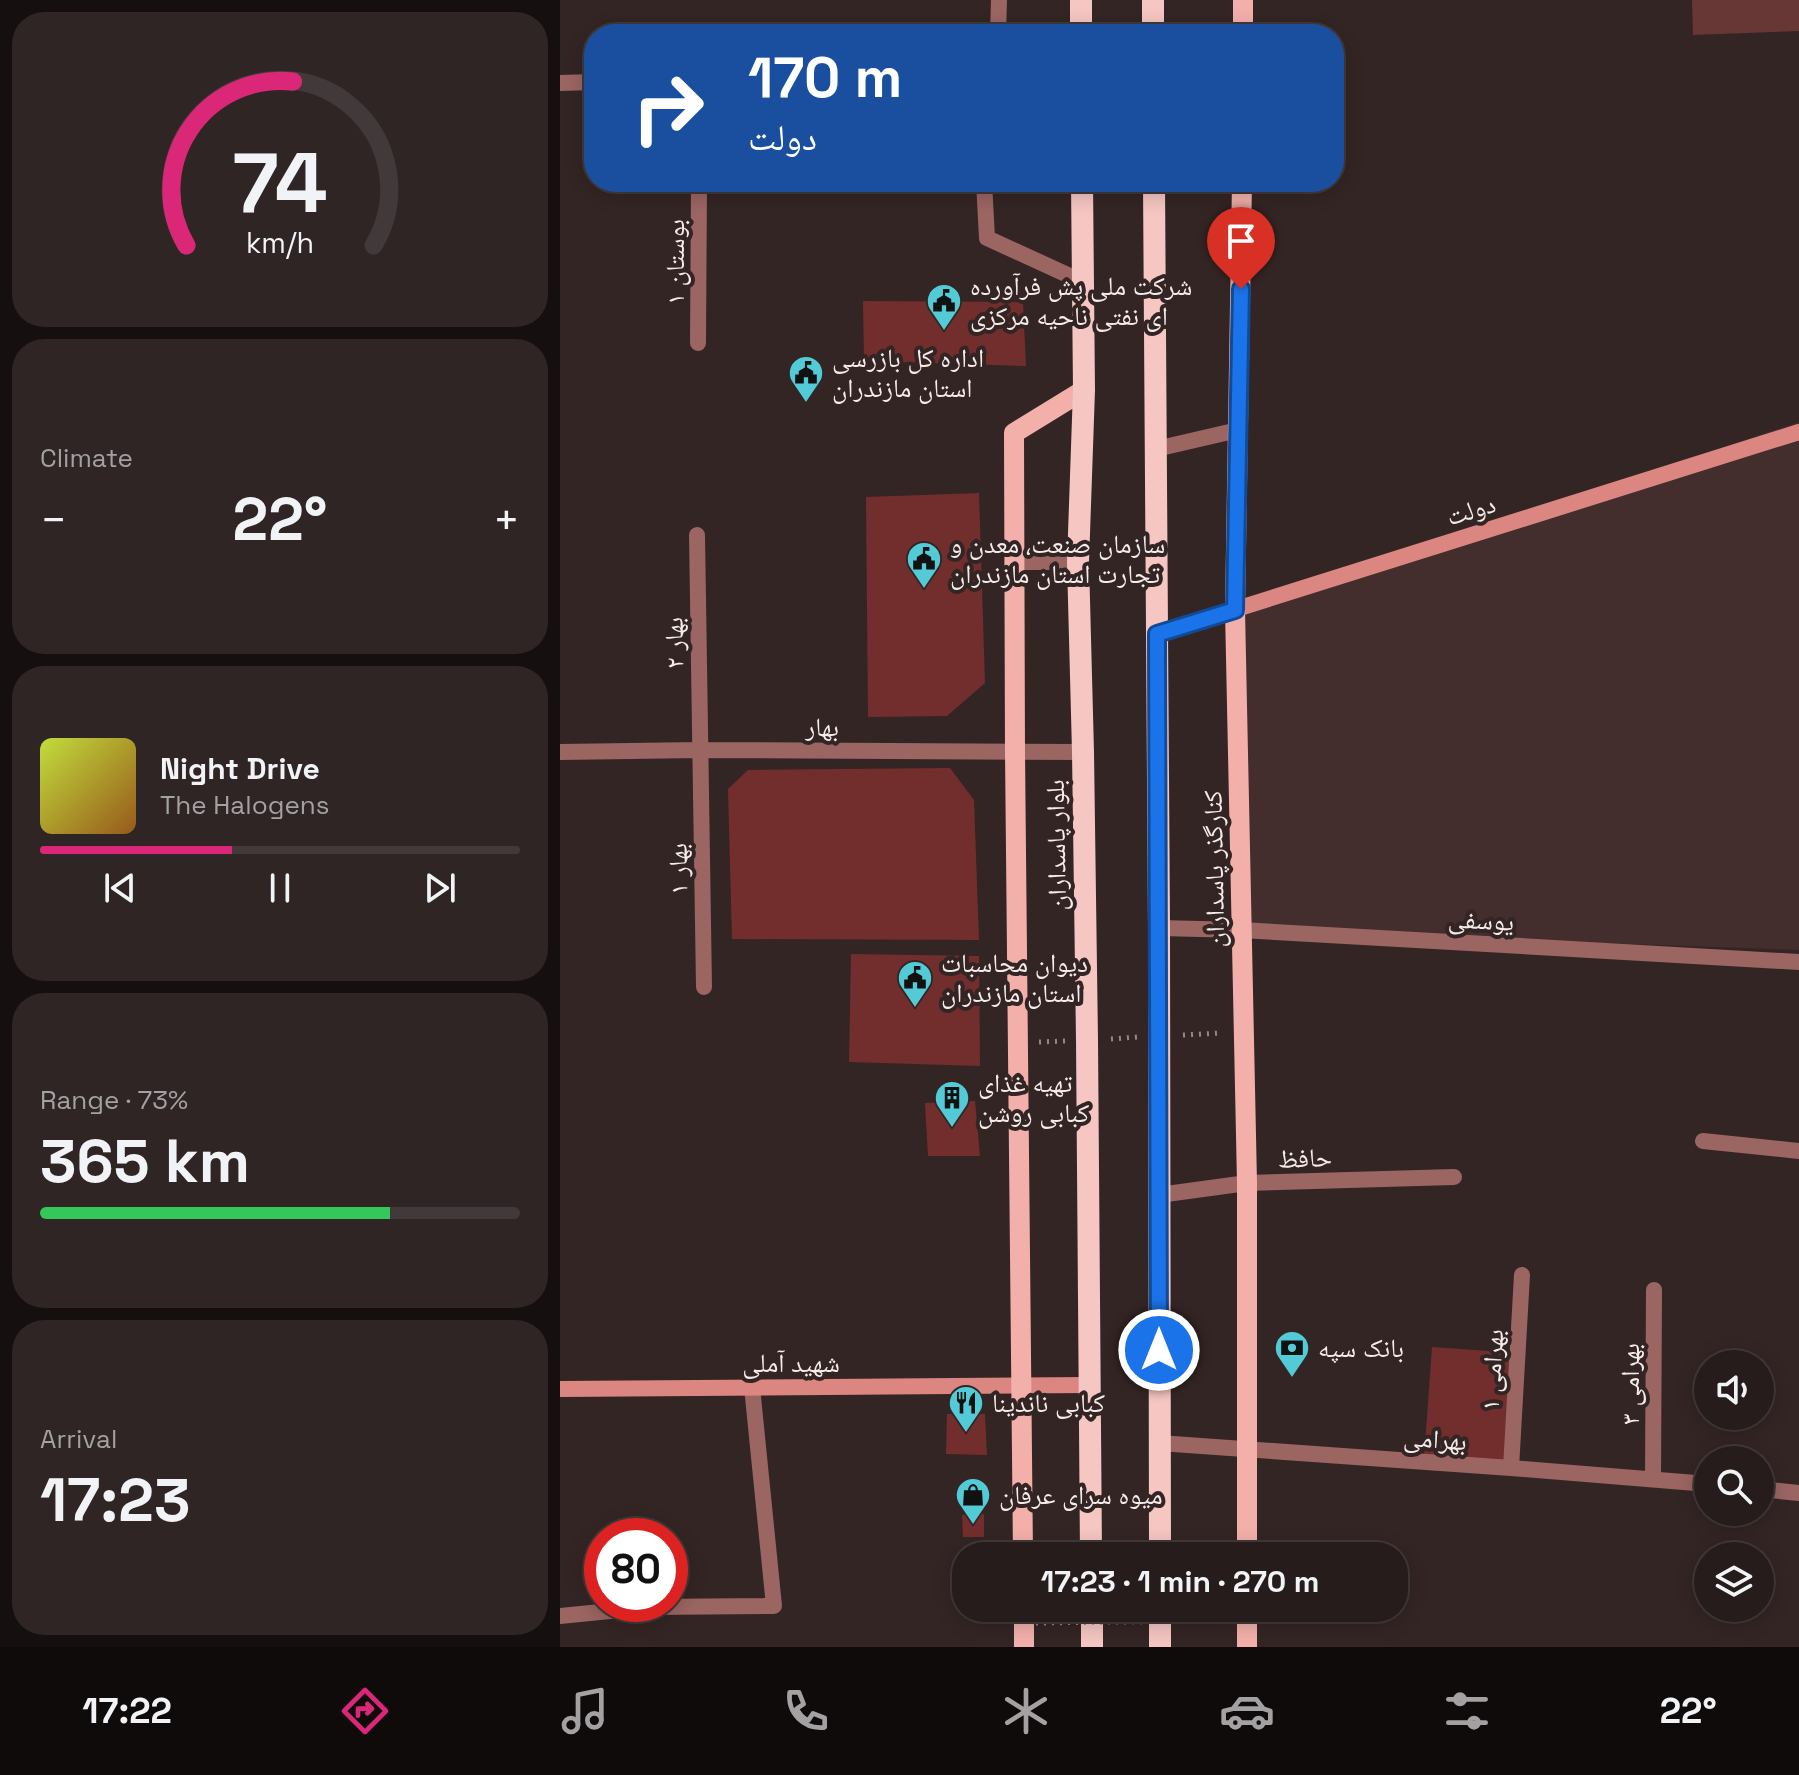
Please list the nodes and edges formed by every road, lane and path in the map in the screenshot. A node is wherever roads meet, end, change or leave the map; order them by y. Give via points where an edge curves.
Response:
1 (999, 0) edge
2 (1081, 0) edge
3 (1153, 0) edge
4 (1243, 0) edge
5 (998, 24) edge
6 (1081, 24) edge
7 (1153, 24) edge
8 (1243, 24) edge
9 (584, 82) edge
10 (560, 83) edge
11 (699, 192) edge
12 (985, 192) edge
13 (1082, 192) edge
14 (1154, 192) edge
15 (1242, 192) edge
16 (1083, 282) junction
17 (698, 343) dead end
18 (1084, 390) junction
19 (1238, 430) junction
20 (1799, 432) edge
21 (1156, 449) junction
22 (697, 535) dead end
23 (1014, 562) junction
24 (1078, 562) junction
25 (1235, 610) junction
26 (1157, 634) junction
27 (700, 750) junction
28 (560, 752) edge
29 (1015, 752) junction
30 (1083, 752) junction
31 (1159, 928) junction
32 (1241, 930) junction
33 (1799, 962) edge
34 (704, 987) dead end
35 (1243, 1032) junction
36 (1159, 1036) junction
37 (1087, 1040) junction
38 (1018, 1044) junction
39 (1703, 1141) dead end
40 (1799, 1151) edge
41 (1454, 1177) dead end
42 (1247, 1183) junction
43 (1159, 1195) junction
44 (1522, 1275) dead end
45 (1654, 1290) dead end
46 (1089, 1385) junction
47 (1022, 1386) junction
48 (752, 1387) junction
49 (560, 1389) edge
50 (1159, 1443) junction
51 (1246, 1450) junction
52 (1511, 1468) junction
53 (1653, 1479) junction
54 (1694, 1483) edge
55 (1774, 1490) edge
56 (1799, 1493) edge
57 (1023, 1542) edge
58 (1091, 1542) edge
59 (1160, 1542) edge
60 (1247, 1542) edge
61 (560, 1616) edge
62 (1029, 1622) edge
63 (1092, 1622) edge
64 (1160, 1622) edge
65 (1247, 1622) edge
66 (1024, 1647) edge
67 (1092, 1647) edge
68 (1160, 1647) edge
69 (1247, 1647) edge

1 - 5 street
2 - 6 highway
3 - 7 highway
4 - 8 main road
9 - 10 street
11 - 17 street, بوستان ۱
12 - 16 street via 987,238
13 - 16 highway, بلوار پاسداران
14 - 21 highway
15 - 19 main road, کنارگذر پاسداران
16 - 18 highway, بلوار پاسداران
18 - 23 main road via 1014,433
18 - 24 highway, بلوار پاسداران
19 - 21 street
19 - 25 main road, کنارگذر پاسداران
20 - 25 main road, دولت
21 - 26 highway
22 - 27 street, بهار ۲
23 - 24 street
23 - 29 main road
24 - 30 highway, بلوار پاسداران
25 - 26 main road, دولت
25 - 32 main road, کنارگذر پاسداران
26 - 31 highway
27 - 28 street, بهار
27 - 29 street, بهار
27 - 34 street, بهار ۱
29 - 30 street, بهار
29 - 38 main road
30 - 37 highway, بلوار پاسداران
31 - 32 street, یوسفی
31 - 36 highway
32 - 33 street, یوسفی
32 - 35 main road, کنارگذر پاسداران
35 - 36 path
35 - 42 main road, کنارگذر پاسداران
36 - 37 path
36 - 43 highway
37 - 38 path
37 - 46 highway, بلوار پاسداران
38 - 47 main road
39 - 40 street
41 - 42 street, حافظ
42 - 43 street, حافظ
42 - 51 main road, کنارگذر پاسداران
43 - 50 highway
44 - 52 street, بهرامی ۱
45 - 53 street, بهرامی ۳
46 - 47 main road, شهید آملی
46 - 58 highway, بلوار پاسداران
47 - 48 main road, شهید آملی
47 - 57 main road
48 - 49 main road, شهید آملی
48 - 61 street via 774,1606 650,1607
50 - 51 street, بهرامی
50 - 59 highway
51 - 52 street, بهرامی
51 - 60 main road, کنارگذر پاسداران
52 - 53 street, بهرامی
53 - 54 street, بهرامی
55 - 56 street
62 - 66 main road
63 - 67 highway
64 - 68 highway
65 - 69 main road

